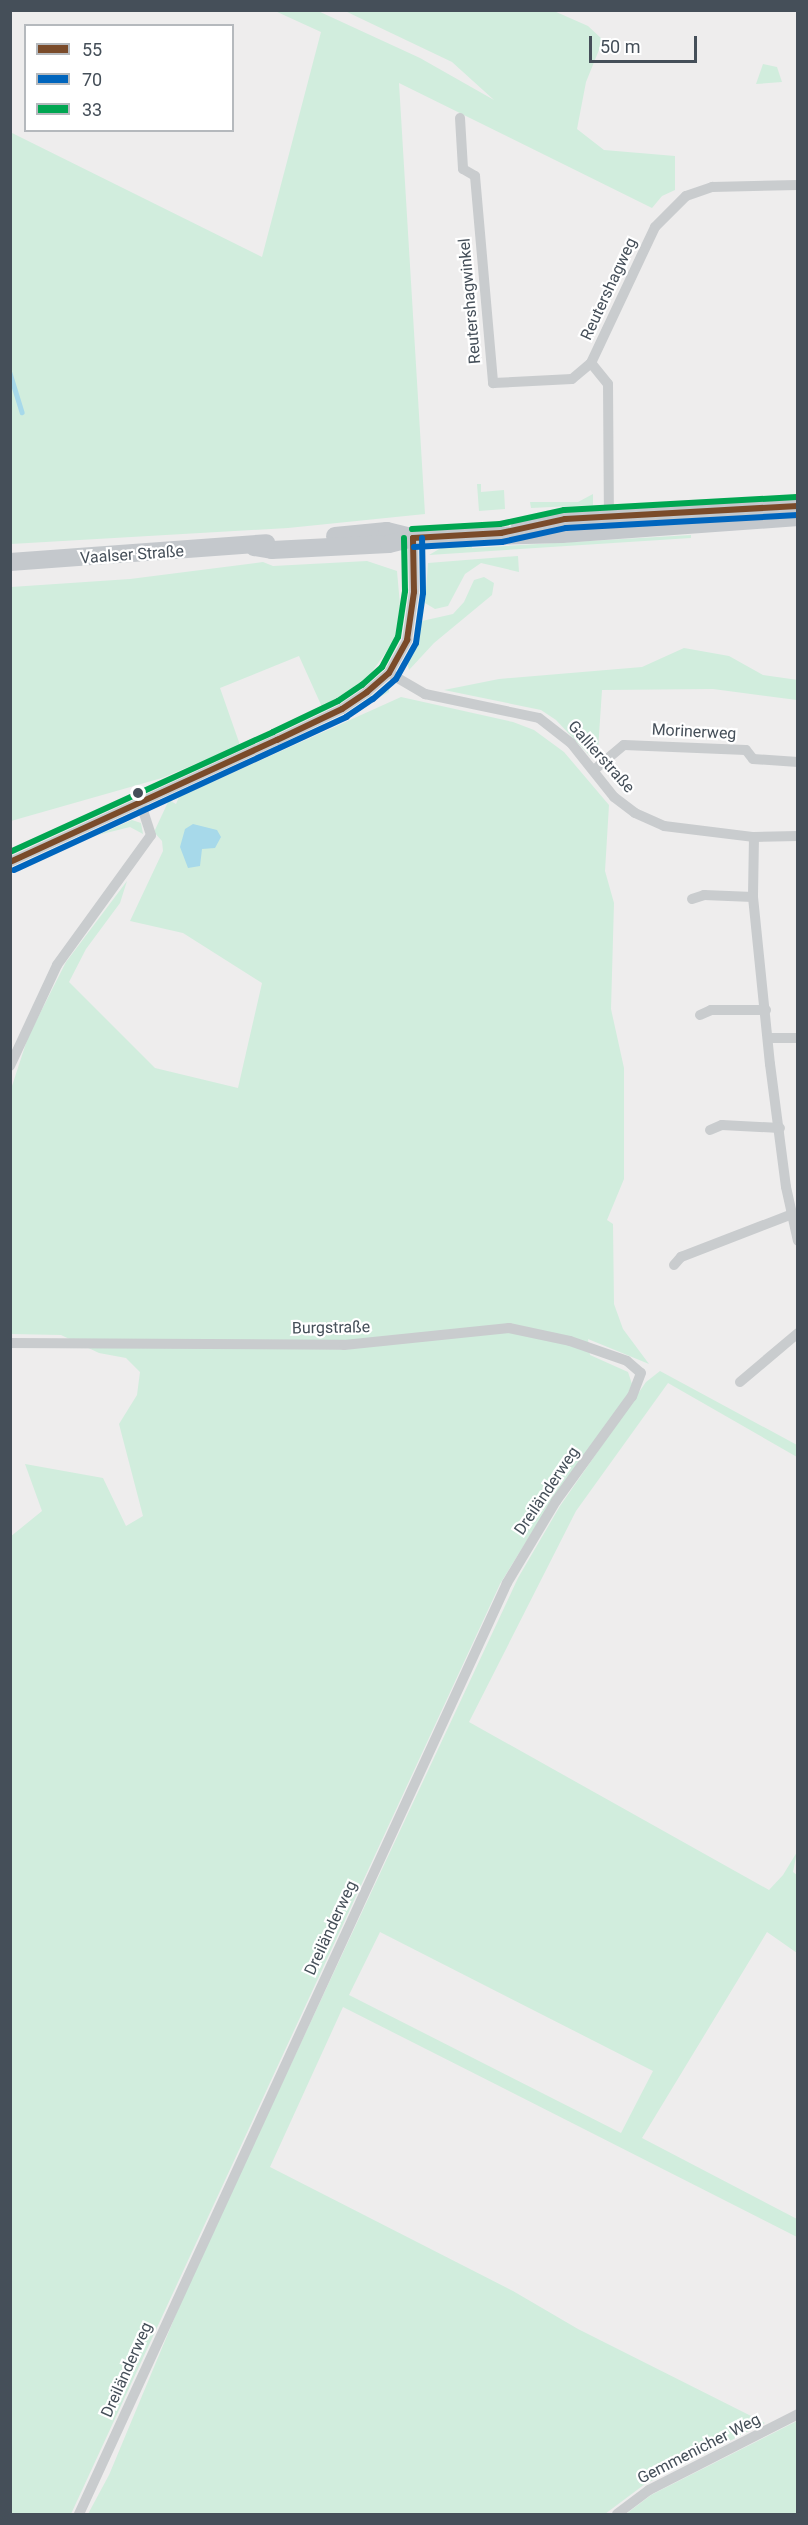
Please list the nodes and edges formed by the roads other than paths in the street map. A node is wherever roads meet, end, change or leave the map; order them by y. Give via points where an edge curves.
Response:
1 (460, 118) dead end
2 (798, 184) edge
3 (591, 363) junction
4 (798, 506) edge
5 (609, 516) junction
6 (798, 517) edge
7 (501, 533) junction
8 (413, 538) junction
9 (10, 562) edge
10 (389, 673) junction
11 (798, 762) edge
12 (594, 770) junction
13 (140, 802) junction
14 (798, 836) edge
15 (754, 837) junction
16 (10, 862) edge
17 (753, 897) junction
18 (692, 899) dead end
19 (765, 1010) junction
20 (700, 1015) dead end
21 (769, 1038) junction
22 (798, 1038) edge
23 (10, 1066) edge
24 (780, 1128) junction
25 (710, 1130) dead end
26 (790, 1215) junction
27 (798, 1241) edge
28 (674, 1265) dead end
29 (798, 1333) edge
30 (10, 1343) edge
31 (641, 1373) joint
32 (740, 1382) dead end
33 (798, 2414) edge
34 (79, 2514) edge
35 (617, 2514) edge

1 - 3 street, Reutershagwinkel via 463,169 475,176 493,384 572,379
2 - 3 street, Reutershagweg via 712,187 686,196 668,211 655,227
3 - 5 street, Reutershagweg via 608,384
4 - 5 main road, Vaalser Straße
5 - 7 main road, Vaalser Straße via 530,524
6 - 7 main road, Vaalser Straße via 562,534
7 - 8 main road, Vaalser Straße
8 - 9 main road, Vaalser Straße via 389,544 272,550 254,547
8 - 10 street via 413,613 407,640
10 - 12 street, Gallierstraße via 425,694 539,718 564,737
10 - 13 street via 342,709
11 - 12 street, Morinerweg via 753,759 746,750 624,745
12 - 15 street, Gallierstraße via 614,797 635,813 664,826
13 - 16 street
13 - 23 street via 149,818 151,835 57,965
14 - 15 street, Gallierstraße
15 - 17 street
17 - 18 street via 704,895
17 - 19 street
19 - 20 street via 711,1010
19 - 21 street
21 - 22 street
21 - 24 street
24 - 25 street via 722,1125
24 - 26 street
26 - 27 street
26 - 28 street via 681,1257
29 - 32 street
30 - 31 street, Burgstraße via 344,1345 509,1328 570,1341 627,1361
31 - 34 street, Dreiländerweg via 632,1396 556,1501 507,1583
33 - 35 street, Gemmenicher Weg via 649,2490

